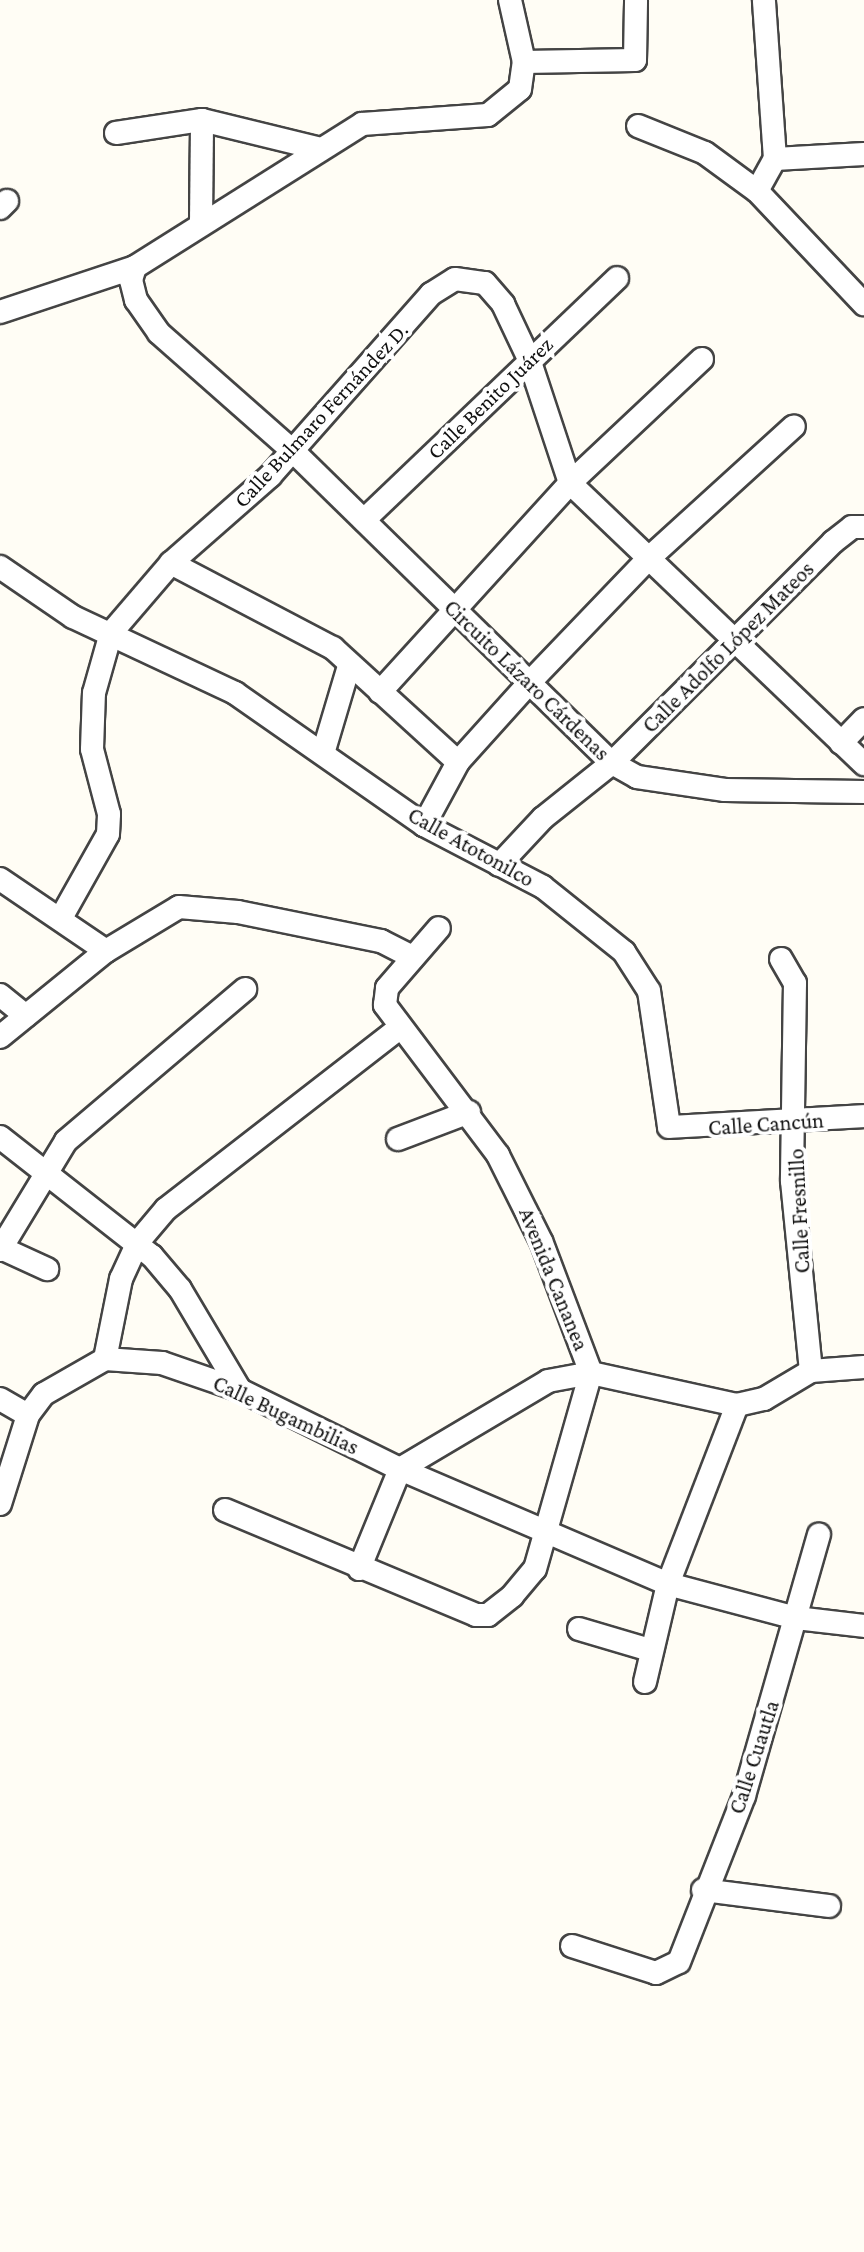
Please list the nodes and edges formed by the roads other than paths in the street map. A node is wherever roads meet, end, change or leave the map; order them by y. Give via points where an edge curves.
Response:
1 (510, 0) edge
2 (636, 0) edge
3 (764, 0) edge
4 (524, 62) junction
5 (202, 120) junction
6 (638, 126) dead end
7 (116, 133) dead end
8 (317, 148) junction
9 (864, 154) edge
10 (775, 159) junction
11 (757, 191) junction
12 (201, 221) junction
13 (135, 267) junction
14 (617, 278) dead end
15 (864, 304) edge
16 (0, 312) edge
17 (529, 359) junction
18 (702, 359) dead end
19 (794, 426) dead end
20 (293, 451) junction
21 (570, 483) junction
22 (364, 520) junction
23 (858, 527) edge
24 (648, 559) junction
25 (171, 563) junction
26 (0, 567) edge
27 (451, 608) junction
28 (111, 633) junction
29 (733, 640) junction
30 (349, 666) junction
31 (530, 682) junction
32 (380, 692) junction
33 (864, 719) edge
34 (841, 743) junction
35 (324, 750) junction
36 (458, 762) junction
37 (612, 763) junction
38 (864, 764) edge
39 (864, 792) edge
40 (424, 825) junction
41 (499, 865) junction
42 (0, 879) edge
43 (62, 916) junction
44 (439, 928) dead end
45 (106, 951) junction
46 (413, 957) junction
47 (781, 959) dead end
48 (245, 989) dead end
49 (0, 995) edge
50 (26, 1016) junction
51 (399, 1028) junction
52 (0, 1037) edge
53 (469, 1112) junction
54 (864, 1116) edge
55 (796, 1123) junction
56 (669, 1127) joint
57 (0, 1137) edge
58 (398, 1139) dead end
59 (43, 1172) junction
60 (138, 1242) junction
61 (1, 1249) edge
62 (47, 1269) dead end
63 (105, 1359) junction
64 (864, 1367) edge
65 (811, 1371) junction
66 (591, 1373) junction
67 (240, 1390) junction
68 (0, 1399) edge
69 (737, 1405) junction
70 (28, 1415) junction
71 (400, 1469) junction
72 (0, 1504) edge
73 (225, 1510) dead end
74 (548, 1532) junction
75 (819, 1535) dead end
76 (359, 1569) junction
77 (668, 1584) junction
78 (796, 1618) junction
79 (864, 1626) edge
80 (579, 1629) dead end
81 (650, 1650) junction
82 (645, 1682) dead end
83 (703, 1890) junction
84 (829, 1906) dead end
85 (572, 1946) dead end

1 - 4 street
2 - 4 street via 635,60
3 - 10 street
4 - 8 street via 520,89 488,115 362,124
5 - 7 street
5 - 8 street
5 - 12 street
6 - 11 street via 705,153
8 - 12 street
9 - 10 street
10 - 11 street
11 - 15 street
12 - 13 street
13 - 16 street
13 - 20 street, Circuito Lázaro Cárdenas via 131,280 136,300 159,333
14 - 17 street, Calle Benito Juárez
17 - 20 street, Calle Bulmaro Fernández D. via 503,304 471,276 431,294
17 - 21 street
17 - 22 street, Calle Benito Juárez
18 - 21 street
19 - 24 street
20 - 22 street, Circuito Lázaro Cárdenas
20 - 25 street, Calle Bulmaro Fernández D.
21 - 24 street
21 - 27 street
22 - 27 street, Circuito Lázaro Cárdenas
23 - 29 street, Calle Adolfo López Mateos
24 - 29 street
24 - 31 street
25 - 28 street, Calle Bulmaro Fernández D.
25 - 30 street via 314,635
26 - 28 street, Calle Atotonilco via 73,617
27 - 31 street, Circuito Lázaro Cárdenas
27 - 32 street
28 - 35 street, Calle Atotonilco via 235,693
28 - 43 street via 94,693 92,749 109,814 108,834
29 - 34 street
29 - 37 street, Calle Adolfo López Mateos
30 - 32 street
30 - 35 street
31 - 36 street
31 - 37 street, Circuito Lázaro Cárdenas
32 - 36 street
33 - 34 street
34 - 38 street
35 - 40 street, Calle Atotonilco
36 - 40 street
37 - 39 street, Circuito Lázaro Cárdenas via 637,777 725,790
37 - 41 street, Calle Adolfo López Mateos via 543,818
40 - 41 street, Calle Atotonilco
41 - 56 street, Calle Atotonilco via 543,887 640,968 649,991
42 - 43 street
43 - 45 street
44 - 46 street
45 - 46 street via 179,907 193,906 381,941
45 - 50 street
46 - 51 street, Avenida Cananea via 387,988 385,1005
47 - 55 street, Calle Fresnillo via 795,983
48 - 59 street via 115,1095
49 - 50 street
50 - 52 street
51 - 53 street, Avenida Cananea
51 - 60 street via 166,1209
53 - 58 street
53 - 66 street, Avenida Cananea via 523,1201
54 - 55 street, Calle Cancún
55 - 56 street, Calle Cancún
55 - 65 street, Calle Fresnillo via 792,1181
57 - 59 street
59 - 60 street
59 - 61 street
60 - 63 street via 121,1279
60 - 67 street via 180,1289
61 - 62 street
63 - 67 street, Calle Bugambilias via 162,1363
63 - 70 street via 60,1381
64 - 65 street
65 - 69 street via 764,1399
66 - 69 street
66 - 71 street via 548,1381
66 - 74 street, Avenida Cananea
67 - 71 street, Calle Bugambilias
68 - 70 street
69 - 77 street
70 - 72 street
71 - 74 street, Calle Bugambilias
71 - 76 street
73 - 76 street
74 - 76 street, Avenida Cananea via 535,1569 488,1615 461,1611
74 - 77 street, Calle Bugambilias
75 - 78 street, Calle Cuautla
77 - 78 street, Calle Bugambilias
77 - 81 street
78 - 79 street, Calle Bugambilias
78 - 83 street, Calle Cuautla via 744,1796
80 - 81 street
81 - 82 street
83 - 84 street
83 - 85 street, Calle Cuautla via 687,1947 670,1969 656,1973

